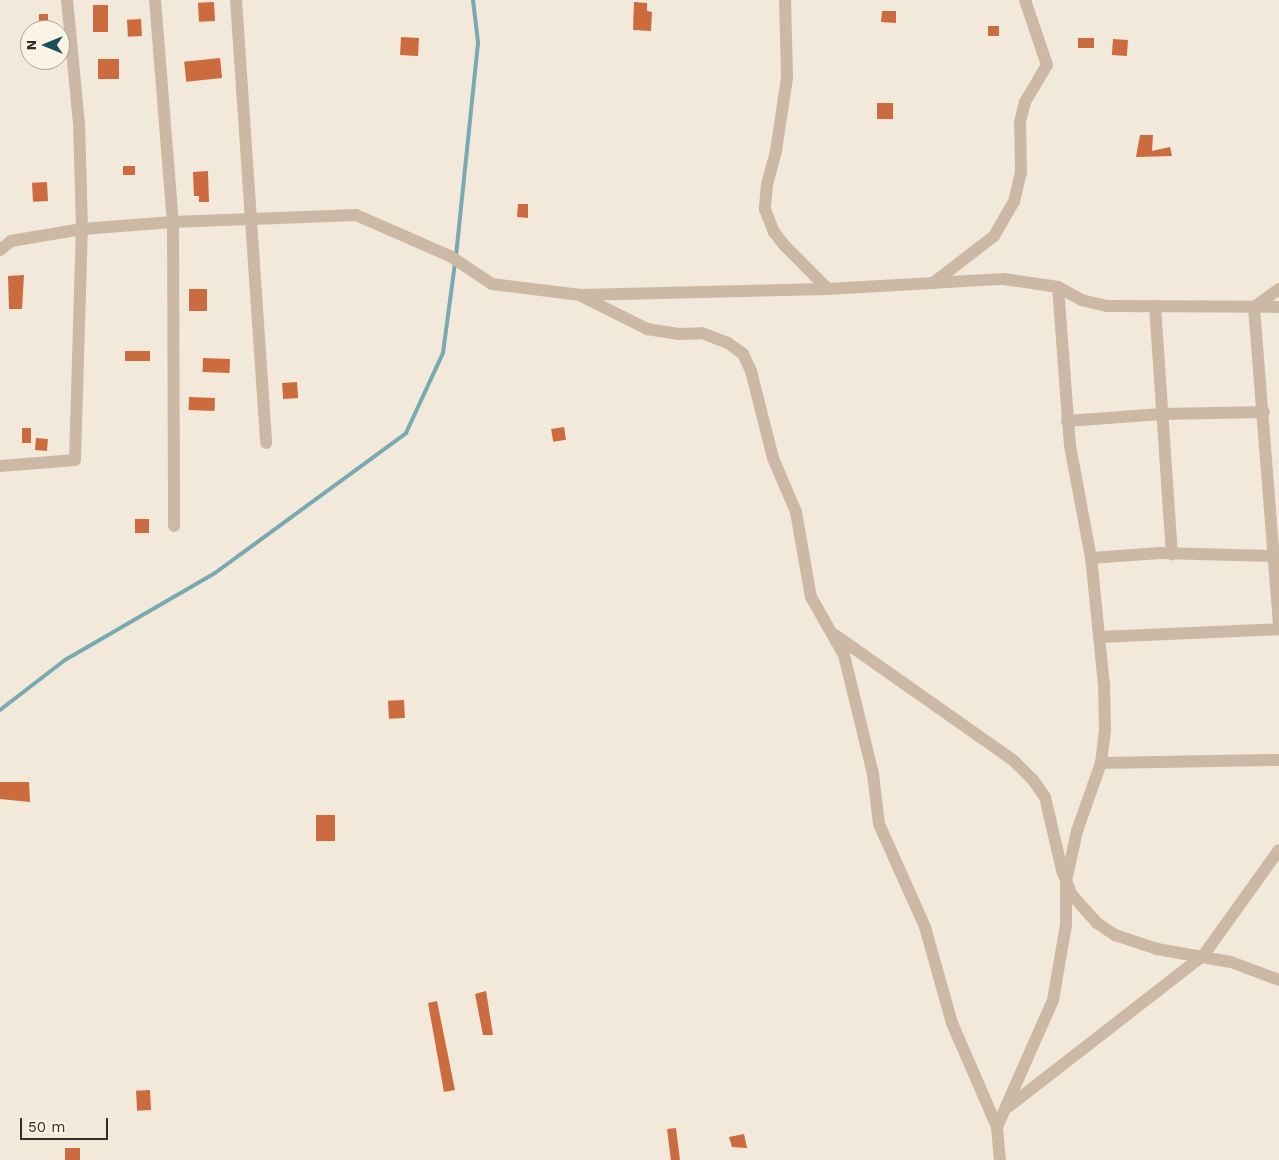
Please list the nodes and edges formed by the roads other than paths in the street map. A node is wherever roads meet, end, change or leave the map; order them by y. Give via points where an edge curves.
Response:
1 (67, 0) edge
2 (155, 0) edge
3 (236, 0) edge
4 (785, 0) edge
5 (1025, 0) edge
6 (252, 219) junction
7 (173, 222) junction
8 (82, 230) junction
9 (6, 240) edge
10 (0, 250) edge
11 (933, 283) junction
12 (1058, 286) junction
13 (828, 289) junction
14 (1279, 289) edge
15 (580, 295) junction
16 (1154, 306) junction
17 (1254, 307) junction
18 (1279, 307) edge
19 (1264, 412) junction
20 (1162, 414) junction
21 (1067, 421) junction
22 (266, 443) dead end
23 (0, 466) edge
24 (174, 526) dead end
25 (1275, 536) edge
26 (1172, 554) junction
27 (1272, 556) junction
28 (1091, 558) junction
29 (1279, 622) edge
30 (1279, 629) edge
31 (835, 635) junction
32 (1099, 637) junction
33 (1279, 760) edge
34 (1101, 763) junction
35 (1279, 850) edge
36 (1066, 881) junction
37 (1203, 956) junction
38 (1279, 980) edge
39 (1006, 1108) junction
40 (997, 1127) junction
41 (1000, 1160) edge

1 - 8 street via 79,124
2 - 7 street
3 - 6 street
4 - 13 street via 787,78 765,209 774,232 785,246
5 - 11 street via 1047,65 1025,102 1020,122 1021,172 1014,202 994,236
6 - 7 street
6 - 15 street via 356,215 450,256 492,284
6 - 22 street
7 - 8 street
7 - 24 street
8 - 9 street
8 - 23 street via 75,460
9 - 10 street
11 - 12 street via 1004,279
11 - 13 street
12 - 16 street via 1081,300 1106,306
12 - 21 street
13 - 15 street
14 - 17 street
15 - 31 street via 647,329 679,334 702,333 728,343 743,354 751,371 773,458 796,512 811,597
16 - 17 street
16 - 20 street
17 - 18 street
17 - 19 street
19 - 20 street
19 - 25 street
20 - 21 street
20 - 26 street
21 - 28 street
25 - 27 street
26 - 27 street
26 - 28 street
27 - 29 street
28 - 32 street
30 - 32 street
31 - 36 street via 1014,761 1033,780 1045,797 1051,815
31 - 40 street via 844,655 868,752 879,824 926,926 952,1023
32 - 34 street via 1105,731
33 - 34 street
34 - 36 street via 1077,832
35 - 37 street
36 - 37 street via 1083,911 1115,935 1157,949
36 - 39 street via 1066,925 1053,1000
37 - 38 street via 1231,962
37 - 39 street
39 - 40 street
40 - 41 street

